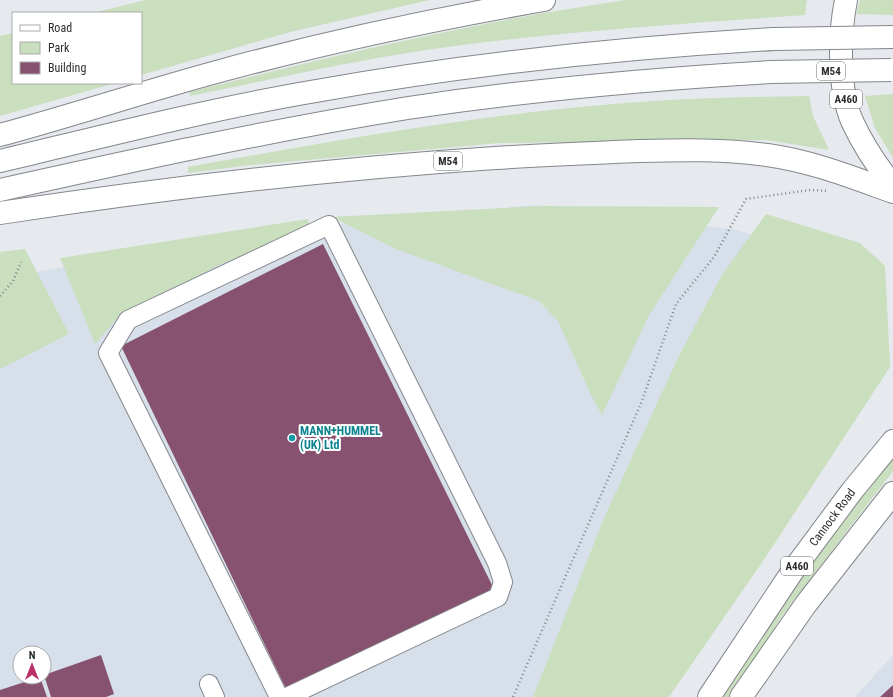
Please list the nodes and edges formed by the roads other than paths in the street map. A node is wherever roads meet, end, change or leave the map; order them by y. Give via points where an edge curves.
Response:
1 (544, 0) edge
2 (846, 0) edge
3 (893, 37) edge
4 (892, 70) edge
5 (0, 135) edge
6 (0, 161) edge
7 (893, 186) edge
8 (0, 190) edge
9 (893, 192) edge
10 (0, 213) edge
11 (893, 440) edge
12 (893, 493) edge
13 (279, 697) edge
14 (287, 697) edge
15 (709, 697) edge
16 (741, 697) edge

1 - 5 highway via 439,19 284,54
2 - 7 highway, A460 via 841,32 843,79 848,106 861,139 875,164
3 - 6 highway, bridge via 774,39 580,53 444,70 299,94
4 - 8 highway, M54, bridge via 771,72 589,85 408,108 228,142
9 - 10 highway, M54 via 800,161 718,151 662,151 525,156 341,170 223,182
11 - 15 highway, Cannock Road / A460 via 794,569
12 - 16 highway, A460 via 806,604
13 - 14 lane via 108,353 128,320 329,225 493,556 503,582 498,597

